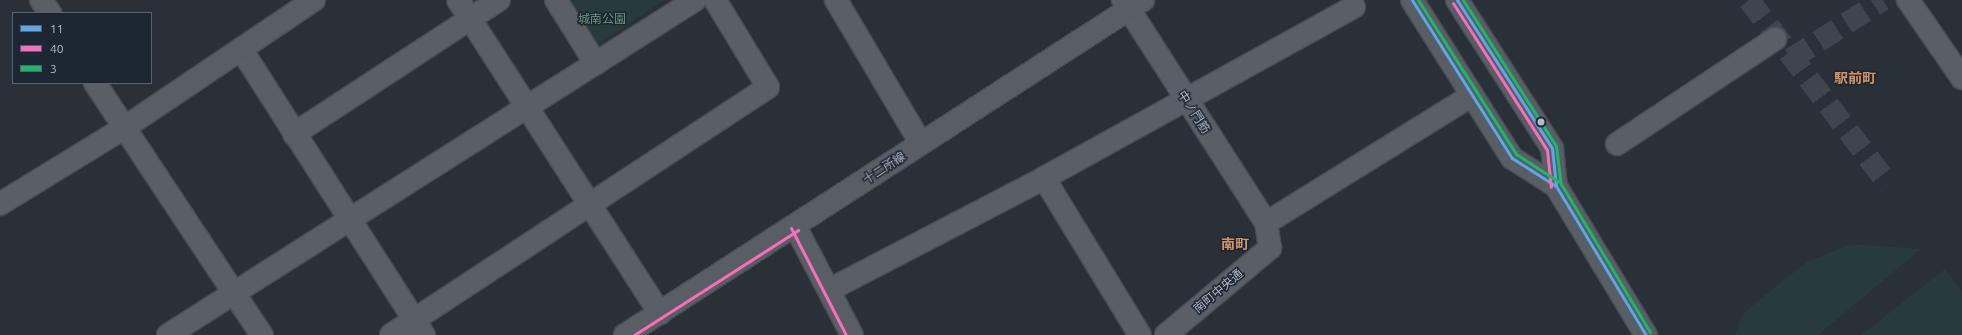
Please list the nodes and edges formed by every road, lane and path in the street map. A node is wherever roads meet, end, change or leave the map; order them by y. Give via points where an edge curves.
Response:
1 (41, 0) edge
2 (314, 0) edge
3 (458, 0) edge
4 (499, 0) edge
5 (556, 0) edge
6 (695, 0) edge
7 (715, 0) edge
8 (836, 0) edge
9 (1412, 0) edge
10 (1457, 0) edge
11 (1908, 0) edge
12 (1131, 3) edge
13 (1354, 7) dead end
14 (49, 12) edge
15 (470, 19) junction
16 (1775, 39) dead end
17 (241, 49) junction
18 (596, 64) junction
19 (1962, 78) edge
20 (96, 84) edge
21 (1472, 96) junction
22 (1185, 98) junction
23 (528, 107) junction
24 (124, 128) junction
25 (294, 134) junction
26 (921, 144) junction
27 (1617, 144) dead end
28 (1044, 178) junction
29 (1556, 186) junction
30 (0, 204) edge
31 (592, 206) junction
32 (347, 219) junction
33 (1266, 223) junction
34 (795, 226) junction
35 (831, 289) junction
36 (235, 293) junction
37 (660, 314) junction
38 (419, 327) edge
39 (168, 335) edge
40 (262, 335) edge
41 (391, 335) edge
42 (626, 335) edge
43 (852, 335) edge
44 (1140, 335) edge
45 (1166, 335) edge
46 (1646, 335) edge

1 - 14 street
2 - 17 street
3 - 15 street
4 - 15 street
5 - 18 street
6 - 18 street
7 - 31 street via 768,87
8 - 26 street
9 - 21 street
10 - 29 street via 1552,148
11 - 19 street
12 - 22 street, 中ノ門筋
12 - 26 street, 十二所線
13 - 22 street
15 - 23 street
15 - 25 street
16 - 27 street
17 - 24 street
17 - 25 street
18 - 23 street
20 - 24 street
21 - 29 street via 1512,158
21 - 33 street
22 - 28 street
22 - 33 street, 中ノ門筋
23 - 31 street
23 - 32 street
24 - 30 street
24 - 36 street
25 - 32 street
26 - 34 street, 十二所線
28 - 35 street
28 - 44 street
29 - 46 street
31 - 37 street
31 - 38 street
32 - 36 street
32 - 38 street
33 - 45 street, 南町中央通 via 1270,248
34 - 35 street
34 - 37 street, 十二所線
35 - 43 street
36 - 39 street
36 - 40 street
37 - 42 street, 十二所線
38 - 41 street

